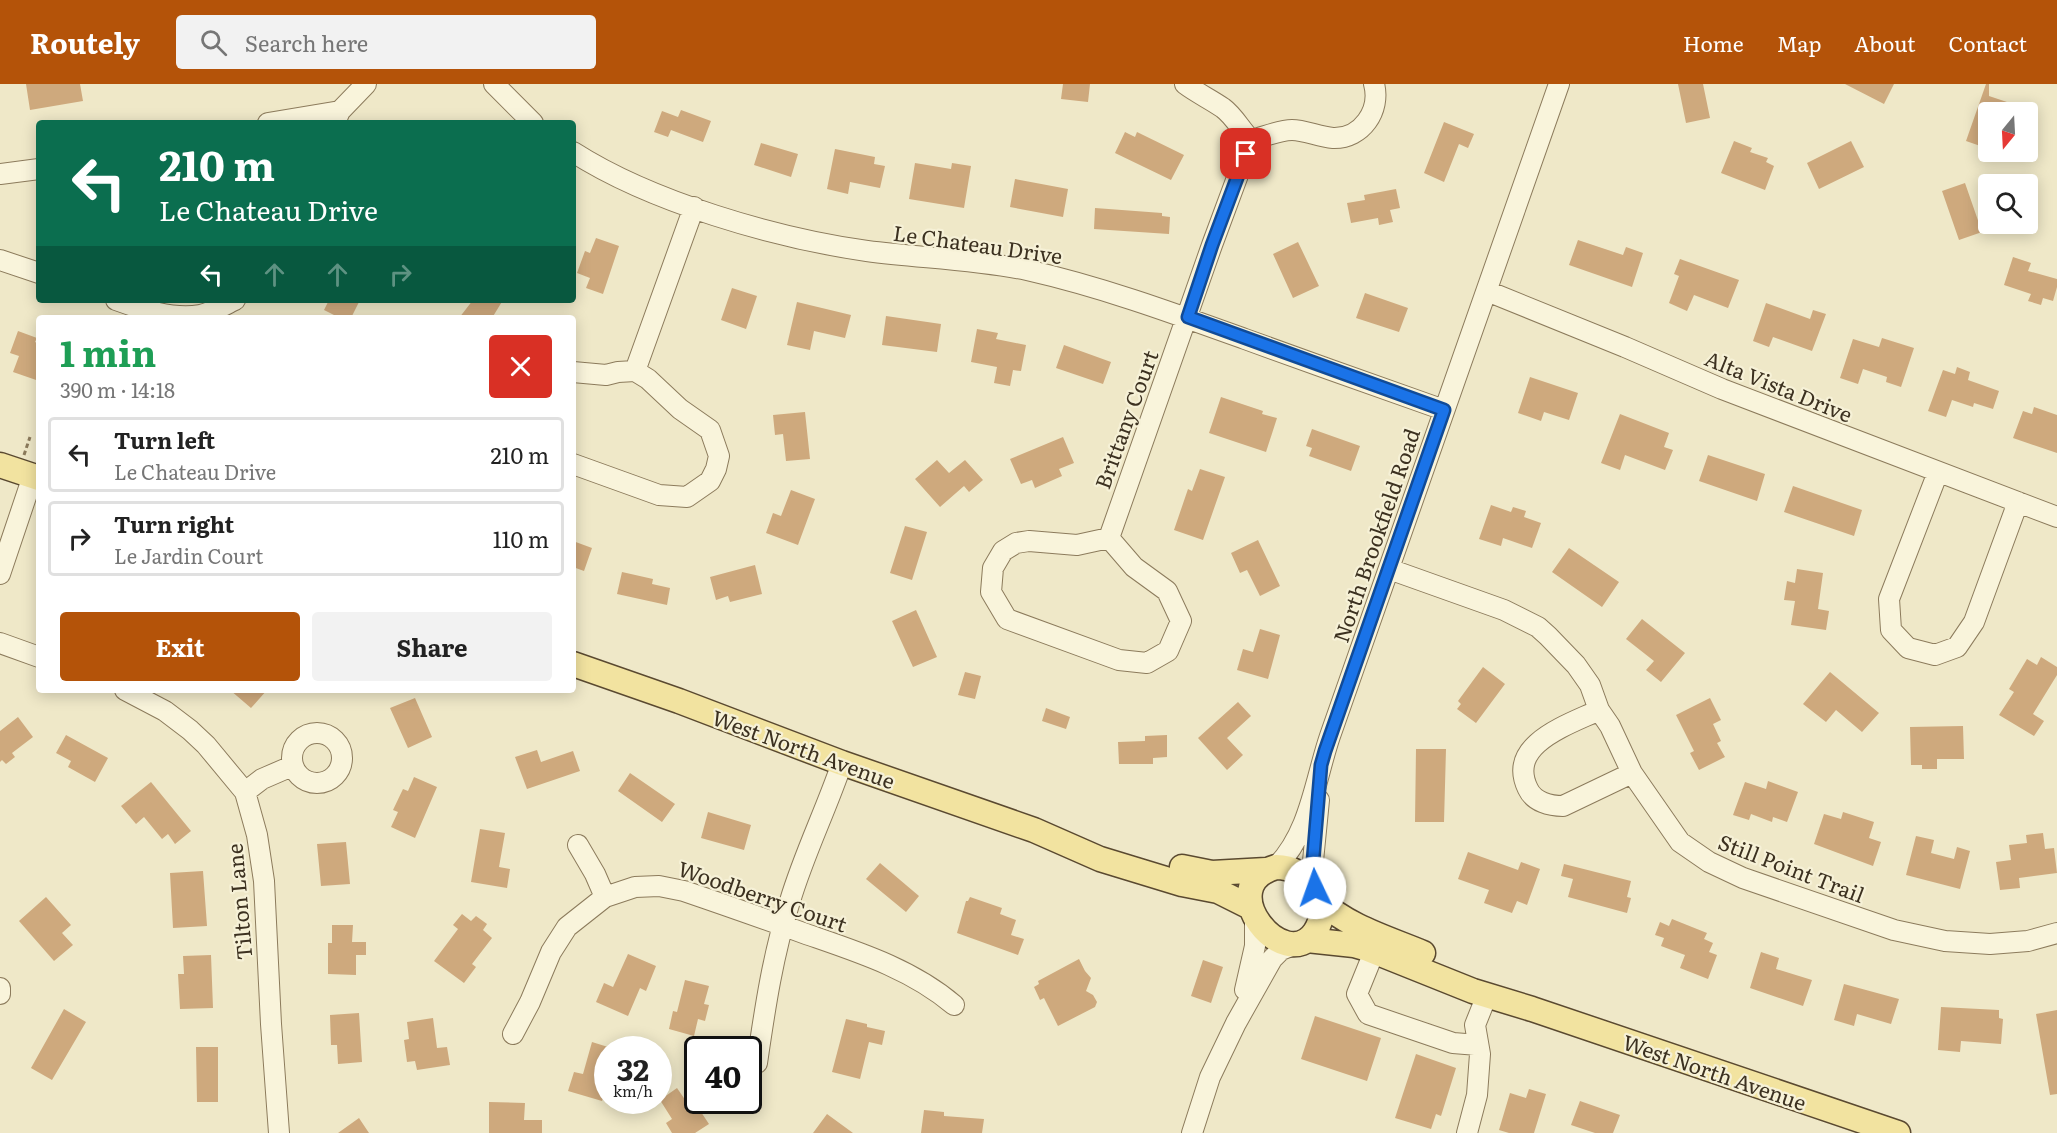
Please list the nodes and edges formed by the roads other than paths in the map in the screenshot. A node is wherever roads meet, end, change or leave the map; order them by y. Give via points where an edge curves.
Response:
1 (366, 84) edge
2 (494, 84) edge
3 (1185, 84) edge
4 (1374, 84) edge
5 (1559, 84) edge
6 (338, 117) edge
7 (303, 120) edge
8 (529, 120) edge
9 (1251, 140) junction
10 (576, 154) edge
11 (36, 169) edge
12 (0, 174) edge
13 (694, 207) junction
14 (0, 260) edge
15 (36, 272) edge
16 (1487, 291) junction
17 (126, 303) edge
18 (228, 303) edge
19 (178, 315) edge
20 (178, 315) edge
21 (200, 315) edge
22 (200, 315) edge
23 (1188, 317) junction
24 (635, 371) junction
25 (576, 372) edge
26 (1444, 410) junction
27 (0, 465) edge
28 (576, 465) edge
29 (1938, 472) junction
30 (36, 477) edge
31 (2018, 502) junction
32 (2057, 517) edge
33 (1109, 538) junction
34 (1389, 569) junction
35 (0, 574) edge
36 (0, 643) edge
37 (36, 656) edge
38 (576, 665) edge
39 (131, 693) edge
40 (1599, 710) junction
41 (842, 763) junction
42 (1321, 765) junction
43 (292, 766) dead end
44 (1632, 773) junction
45 (244, 792) junction
46 (1034, 830) junction
47 (578, 845) dead end
48 (1271, 869) junction
49 (1317, 894) junction
50 (605, 897) junction
51 (1252, 913) junction
52 (782, 925) junction
53 (2057, 933) edge
54 (1300, 942) junction
55 (1374, 952) junction
56 (0, 988) edge
57 (0, 994) edge
58 (1487, 996) junction
59 (954, 1005) dead end
60 (1532, 1009) junction
61 (1236, 1023) junction
62 (513, 1034) dead end
63 (761, 1036) edge
64 (1479, 1045) junction
65 (279, 1133) edge
66 (1192, 1133) edge
67 (1467, 1133) edge
68 (1898, 1133) edge

1 - 6 street
2 - 8 street
3 - 9 street via 1223,108
4 - 9 street via 1373,114 1351,134 1336,138 1292,130
5 - 16 street, North Brookfield Road
6 - 7 street
9 - 23 street, Brittany Court
10 - 13 street, Le Chateau Drive via 611,174
11 - 12 street
13 - 23 street, Le Chateau Drive via 766,230 836,246 1024,270 1103,289
13 - 24 street
14 - 15 street
16 - 26 street, North Brookfield Road
16 - 29 street, Alta Vista Drive via 1722,389
17 - 19 street
18 - 22 street
20 - 21 street
23 - 26 street, Le Chateau Drive
23 - 33 street, Brittany Court
24 - 25 street via 606,375
24 - 28 street via 710,430 719,456 710,481 687,497 659,495
26 - 34 street, North Brookfield Road
27 - 30 main road
29 - 31 street, Alta Vista Drive
29 - 31 street via 1889,599 1891,630 1908,648 1935,655 1957,647 1974,622
30 - 35 street
31 - 32 street, Alta Vista Drive
33 - 33 street via 1077,545 1016,543 1003,551 993,568 991,591 1007,619 1119,660 1147,663 1168,651 1181,621 1167,591 1134,567
34 - 40 street, Still Point Trail via 1504,610 1538,627 1576,665 1590,685
34 - 42 street, North Brookfield Road
36 - 37 street
38 - 41 main road, West North Avenue
39 - 45 street, Tilton Lane via 165,711 189,730
40 - 44 street, Still Point Trail
40 - 44 street via 1543,738 1532,748 1522,770 1525,784 1531,795 1563,806
41 - 46 main road, West North Avenue
41 - 52 street
42 - 48 street, North Brookfield Road via 1292,849
42 - 49 street, North Brookfield Road via 1313,861
43 - 45 street
44 - 53 street, Still Point Trail via 1680,842 1708,862 1743,878 1894,930 1945,941 1989,944 2028,941
45 - 65 street, Tilton Lane via 257,835 264,881
46 - 48 main road, West North Avenue via 1193,870 1229,873
46 - 51 main road, West North Avenue via 1100,859 1218,891
47 - 50 street
48 - 49 main road via 1301,873
48 - 51 main road via 1255,880
49 - 54 main road via 1321,908 1317,929
49 - 60 main road, West North Avenue via 1349,922 1429,956
50 - 52 street, Woodberry Court via 635,887 660,886
50 - 62 street, Woodberry Court via 567,927 550,952
51 - 54 main road via 1265,931 1281,942
51 - 61 street via 1256,934 1253,963
52 - 59 street, Woodberry Court via 909,974
52 - 63 street
54 - 55 main road, West North Avenue via 1354,945
54 - 61 street via 1281,950 1272,959
55 - 58 main road, West North Avenue
55 - 64 street via 1357,994 1368,1014 1453,1043
56 - 57 street
58 - 60 main road, West North Avenue
58 - 64 street via 1475,1024
60 - 68 main road, West North Avenue
61 - 66 street via 1210,1077
64 - 67 street via 1477,1095

